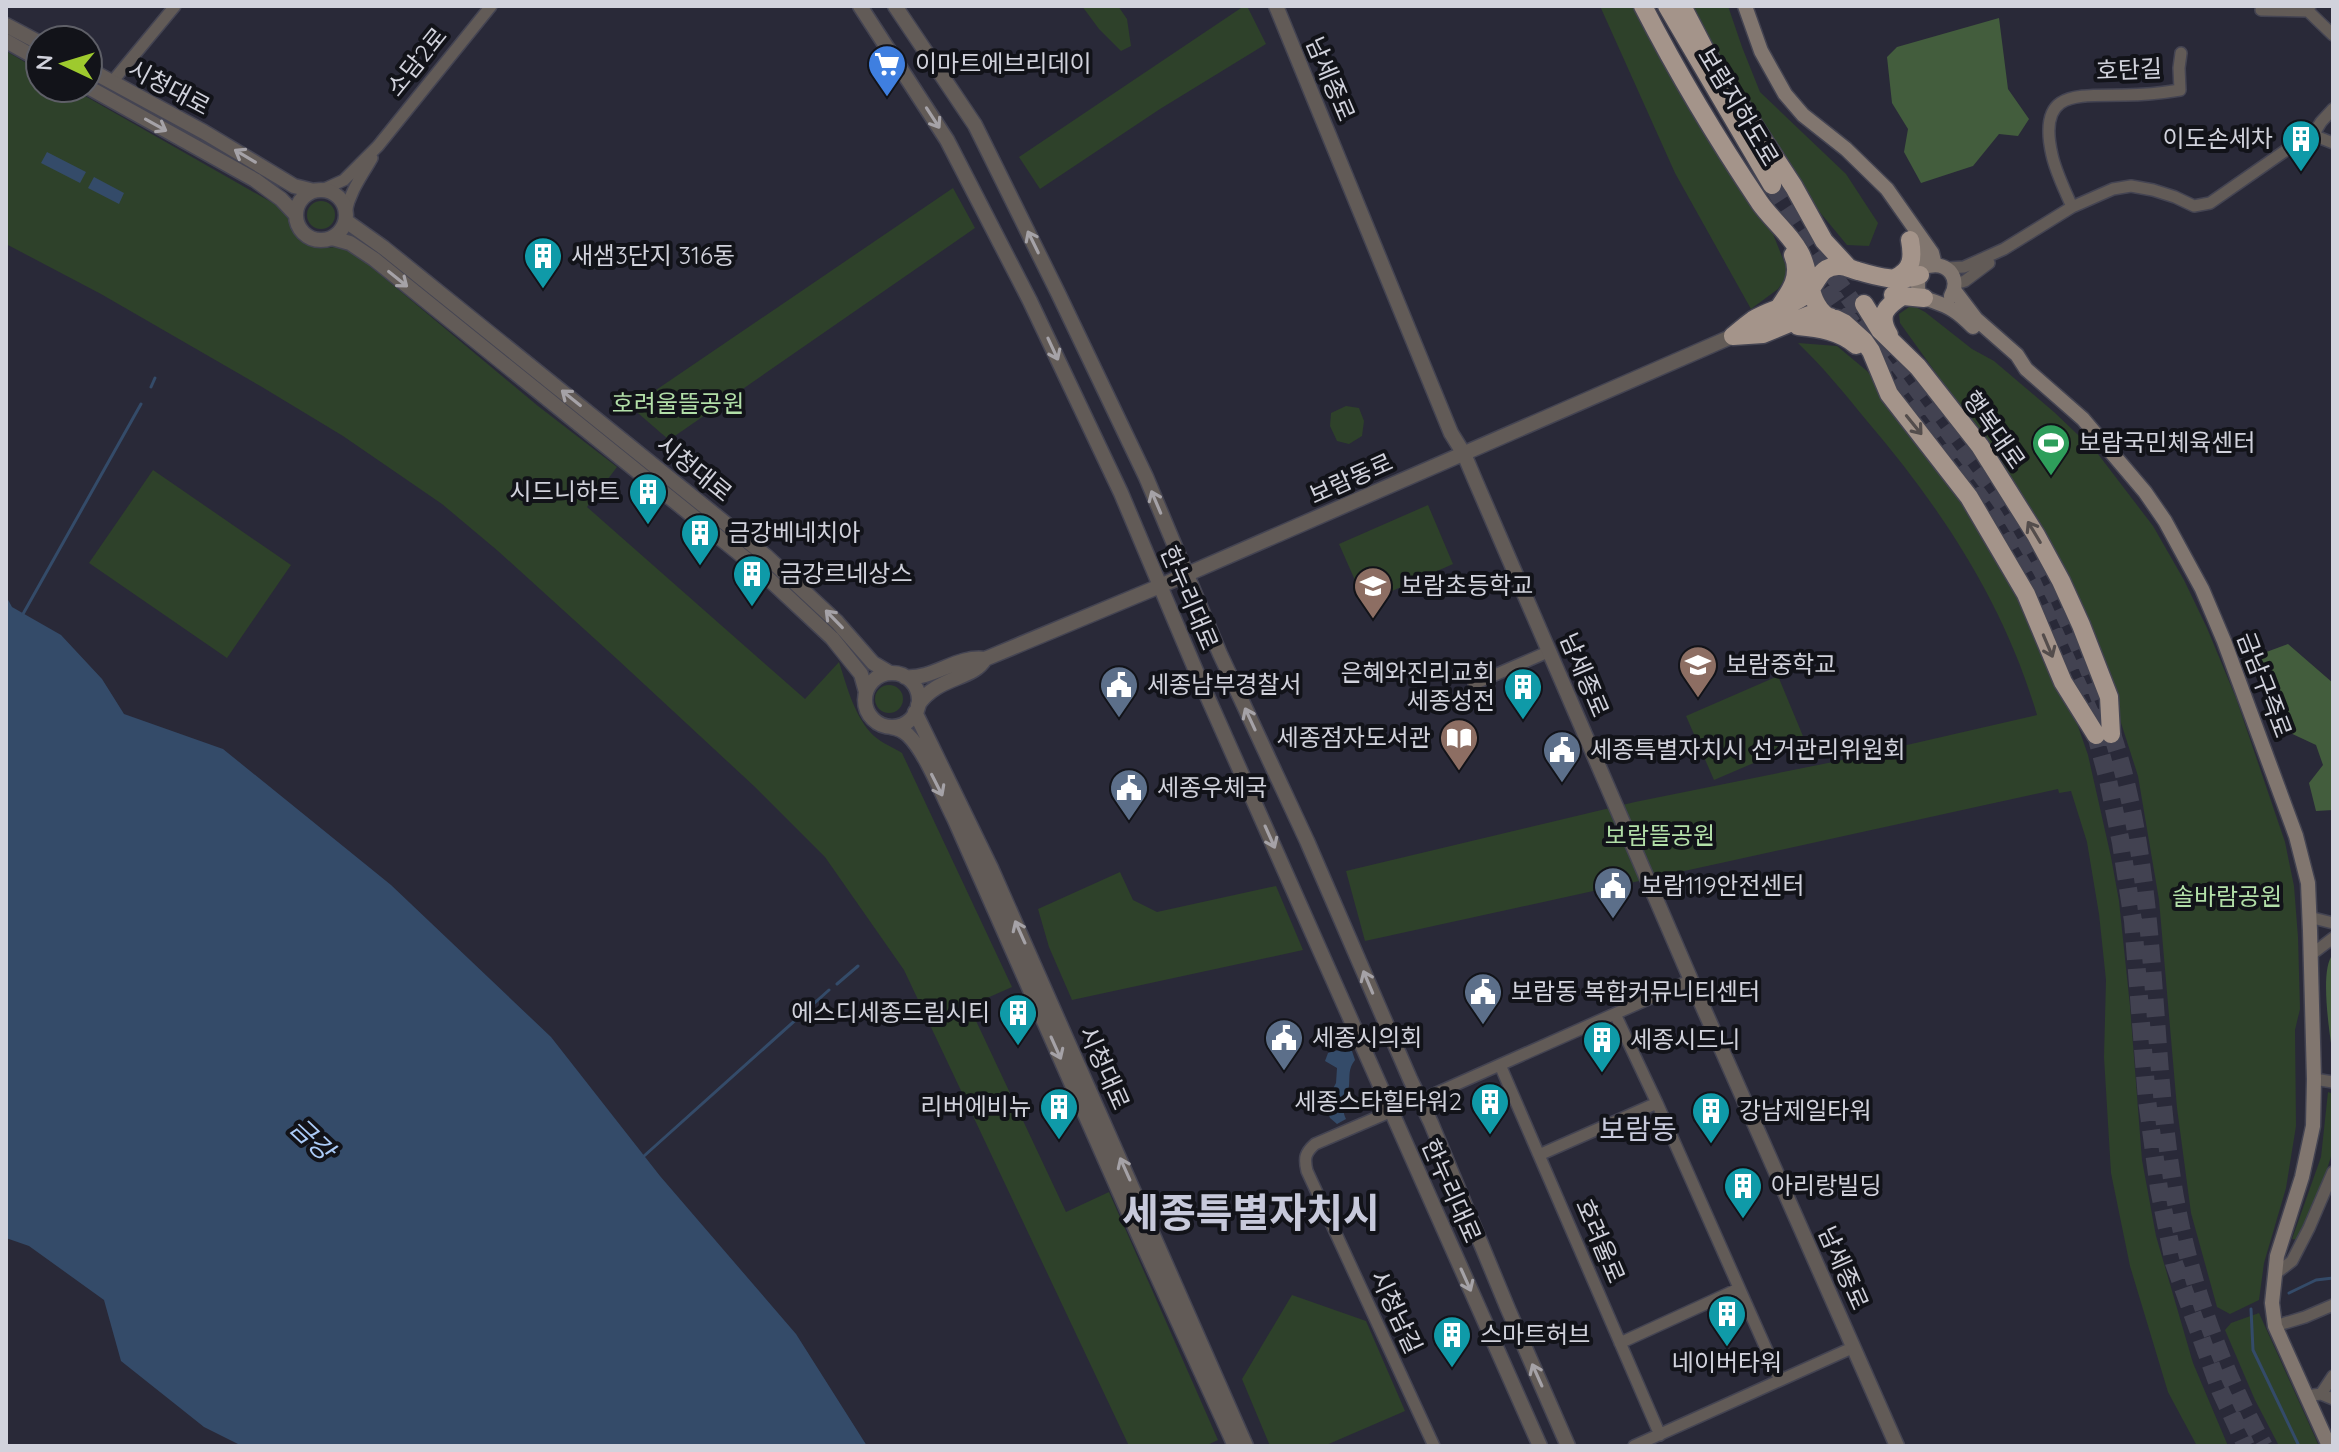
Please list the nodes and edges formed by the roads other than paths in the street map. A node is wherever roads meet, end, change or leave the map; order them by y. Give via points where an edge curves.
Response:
1 (175, 6) edge
2 (491, 6) edge
3 (860, 6) edge
4 (895, 6) edge
5 (1276, 6) edge
6 (1643, 6) edge
7 (1652, 6) edge
8 (1667, 6) edge
9 (1682, 6) edge
10 (1745, 6) edge
11 (2309, 9) edge
12 (2261, 10) dead end
13 (6, 25) edge
14 (24, 35) edge
15 (2333, 35) edge
16 (6, 41) edge
17 (24, 51) edge
18 (2181, 53) dead end
19 (104, 78) edge
20 (112, 82) junction
21 (104, 96) edge
22 (2333, 109) edge
23 (2313, 135) junction
24 (2333, 143) edge
25 (378, 146) junction
26 (1877, 181) junction
27 (1794, 187) junction
28 (318, 191) junction
29 (1765, 198) junction
30 (2072, 207) junction
31 (296, 215) junction
32 (346, 216) junction
33 (332, 238) junction
34 (1910, 240) junction
35 (2004, 249) junction
36 (1852, 269) junction
37 (1934, 269) junction
38 (1893, 279) junction
39 (1955, 287) junction
40 (1812, 289) junction
41 (1904, 295) junction
42 (1929, 300) junction
43 (1864, 304) junction
44 (1781, 317) junction
45 (1832, 318) junction
46 (1733, 336) joint
47 (1894, 344) junction
48 (1918, 367) junction
49 (2026, 369) junction
50 (1889, 394) junction
51 (1464, 454) junction
52 (1186, 574) junction
53 (1160, 586) junction
54 (1550, 651) junction
55 (985, 659) junction
56 (890, 673) junction
57 (905, 677) junction
58 (1474, 684) dead end
59 (866, 692) junction
60 (917, 708) junction
61 (891, 727) junction
62 (2309, 917) junction
63 (2333, 923) edge
64 (2333, 938) edge
65 (2312, 954) junction
66 (1691, 980) junction
67 (1615, 1014) junction
68 (1500, 1065) junction
69 (1410, 1079) junction
70 (2314, 1079) junction
71 (2333, 1082) edge
72 (1432, 1095) junction
73 (1657, 1103) junction
74 (1392, 1111) junction
75 (1431, 1123) junction
76 (1539, 1155) junction
77 (2333, 1172) edge
78 (2273, 1275) junction
79 (1738, 1289) junction
80 (2333, 1305) edge
81 (2275, 1326) junction
82 (1620, 1343) junction
83 (1854, 1347) junction
84 (2333, 1376) edge
85 (1780, 1380) junction
86 (2313, 1395) junction
87 (2333, 1399) edge
88 (1660, 1435) junction
89 (1565, 1439) edge
90 (1235, 1446) edge
91 (1246, 1446) edge
92 (1434, 1446) edge
93 (1540, 1446) edge
94 (1574, 1446) edge
95 (1634, 1446) edge
96 (1897, 1446) edge
97 (2329, 1446) edge

1 - 20 street
2 - 25 street, 소담2로
3 -> 53 street, 한누리대로 via 961,166 1043,328
52 -> 4 street, 한누리대로 via 1146,477 975,125
5 - 51 street, 남세종로
6 - 29 highway via 1675,68
7 - 29 highway, 보람지하도로
8 - 29 highway, 보람지하도로
9 - 27 highway
10 - 26 main road via 1761,51 1785,94
11 - 12 street
11 - 15 street
13 - 14 street
16 - 17 street
18 - 30 street, 호탄길 via 2180,90 2085,94 2069,97 2051,112 2052,158
19 - 20 street, 시청대로
28 -> 20 street, 시청대로 via 294,186
21 -> 31 street, 시청대로 via 255,180
22 - 23 street
23 - 24 street
23 - 30 street via 2210,203 2194,206 2131,186
25 - 28 street via 344,180
25 - 32 street via 354,186
26 - 34 main road via 1876,190
26 - 37 main road via 1932,253
27 - 29 highway via 1788,204 1776,209
27 - 36 highway via 1824,241
28 - 31 street via 306,195
28 - 32 street via 338,197
29 - 40 highway via 1803,257
29 - 44 highway via 1796,263
30 - 35 street
31 - 33 street via 304,234 320,241
32 - 33 street via 343,229
56 -> 32 street, 시청대로 via 873,663 766,556
33 -> 59 street, 시청대로 via 374,259 756,567 832,638 861,674
34 - 37 main road via 1923,265
34 - 38 highway via 1910,268
35 - 37 street via 1964,267
35 - 39 street
36 - 38 highway
36 - 40 highway via 1829,267
36 - 43 highway via 1865,286
37 - 38 highway
37 - 39 main road via 1955,278
37 - 42 main road via 1918,287
39 - 42 main road via 1947,300
39 - 49 main road, 금남구즉로 via 1976,319
40 - 44 highway
40 - 45 highway via 1816,305
41 - 42 highway
41 - 43 highway
41 - 47 highway via 1887,305 1882,315
42 - 49 main road, 금남구즉로 via 1951,309 2015,366
43 - 45 highway via 1852,316
43 - 47 highway, 행복대로
44 - 45 highway
44 - 46 highway via 1763,334
44 - 50 highway via 1849,339
45 - 50 highway, 행복대로 via 1864,341
46 - 51 street, 보람동로
47 - 48 highway, 행복대로
48 - 50 highway via 1905,365 1893,371
50 -> 48 highway, 행복대로 via 1969,497 2026,594 2063,682 2104,734 2109,697 2061,581 1980,446
49 - 62 main road, 금남구즉로 via 2083,419 2145,492 2202,589 2296,836 2308,883
51 - 52 street, 보람동로
51 - 54 street, 남세종로
52 - 53 street, 보람동로
69 -> 52 street, 한누리대로
53 - 55 street, 보람동로
53 -> 74 street, 한누리대로
54 - 58 street
54 - 66 street, 남세종로
55 - 57 street
55 - 60 street via 980,668 925,694
56 - 57 street
56 - 59 street via 875,679
57 - 60 street via 916,689
59 - 61 street via 870,716
60 - 61 street via 905,723
91 -> 60 street, 시청대로
61 -> 90 street, 시청대로 via 909,735 954,818
62 - 63 street
62 - 65 main road, 금남구즉로
64 - 65 street
65 - 70 main road, 금남구즉로
66 - 67 street
66 - 83 street, 남세종로
67 - 68 street
67 - 73 street
68 - 72 street
68 - 76 street, 호려울로
69 - 72 street
69 - 75 street, 한누리대로
70 - 71 street
70 - 78 main road, 금남구즉로 via 2309,1153
72 - 75 street
73 - 76 street
73 - 79 street
74 - 92 street, 시청남길 via 1315,1144 1305,1160
74 -> 93 street, 한누리대로
89 -> 75 street, 한누리대로
76 - 82 street, 호려울로
77 - 78 street via 2292,1261
78 - 81 main road, 금남구즉로
79 - 82 street
79 - 85 street
80 - 81 street
81 - 86 main road, 금남구즉로
82 - 88 street, 호려울로
83 - 85 street
83 - 96 street, 남세종로
84 - 86 street
85 - 88 street
86 - 87 street
86 - 97 main road, 금남구즉로
88 - 95 street
89 - 94 street, 한누리대로

